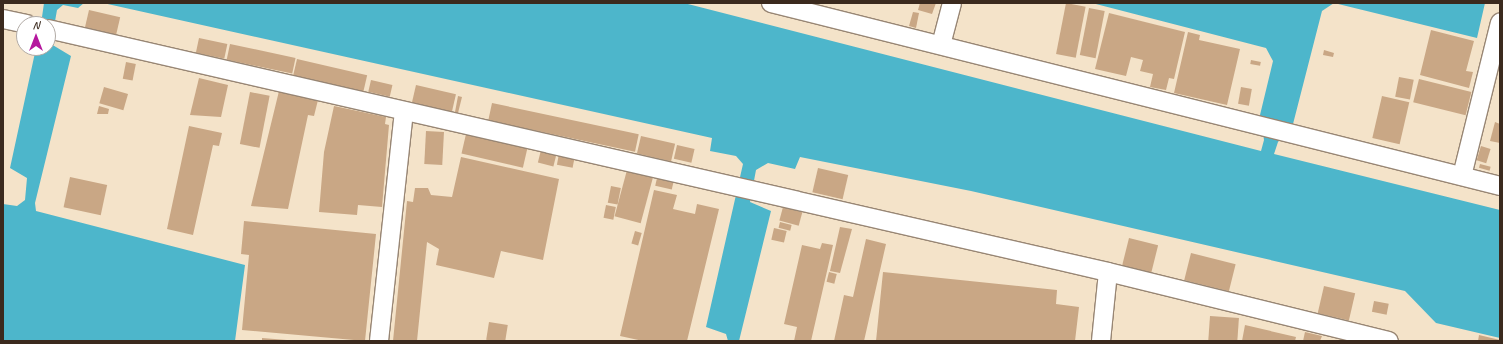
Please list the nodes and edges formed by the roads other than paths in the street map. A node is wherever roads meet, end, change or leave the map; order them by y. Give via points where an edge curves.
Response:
1 (771, 3) edge
2 (952, 3) edge
3 (1500, 23) edge
4 (56, 31) edge
5 (942, 45) junction
6 (404, 111) junction
7 (1462, 176) junction
8 (1500, 186) edge
9 (1108, 272) junction
10 (379, 341) edge
11 (1101, 341) edge
12 (1389, 341) edge

1 - 5 street
2 - 5 street
3 - 7 street
4 - 6 street
5 - 7 street via 1294,136
6 - 9 street
6 - 10 street
7 - 8 street
9 - 11 street
9 - 12 street

